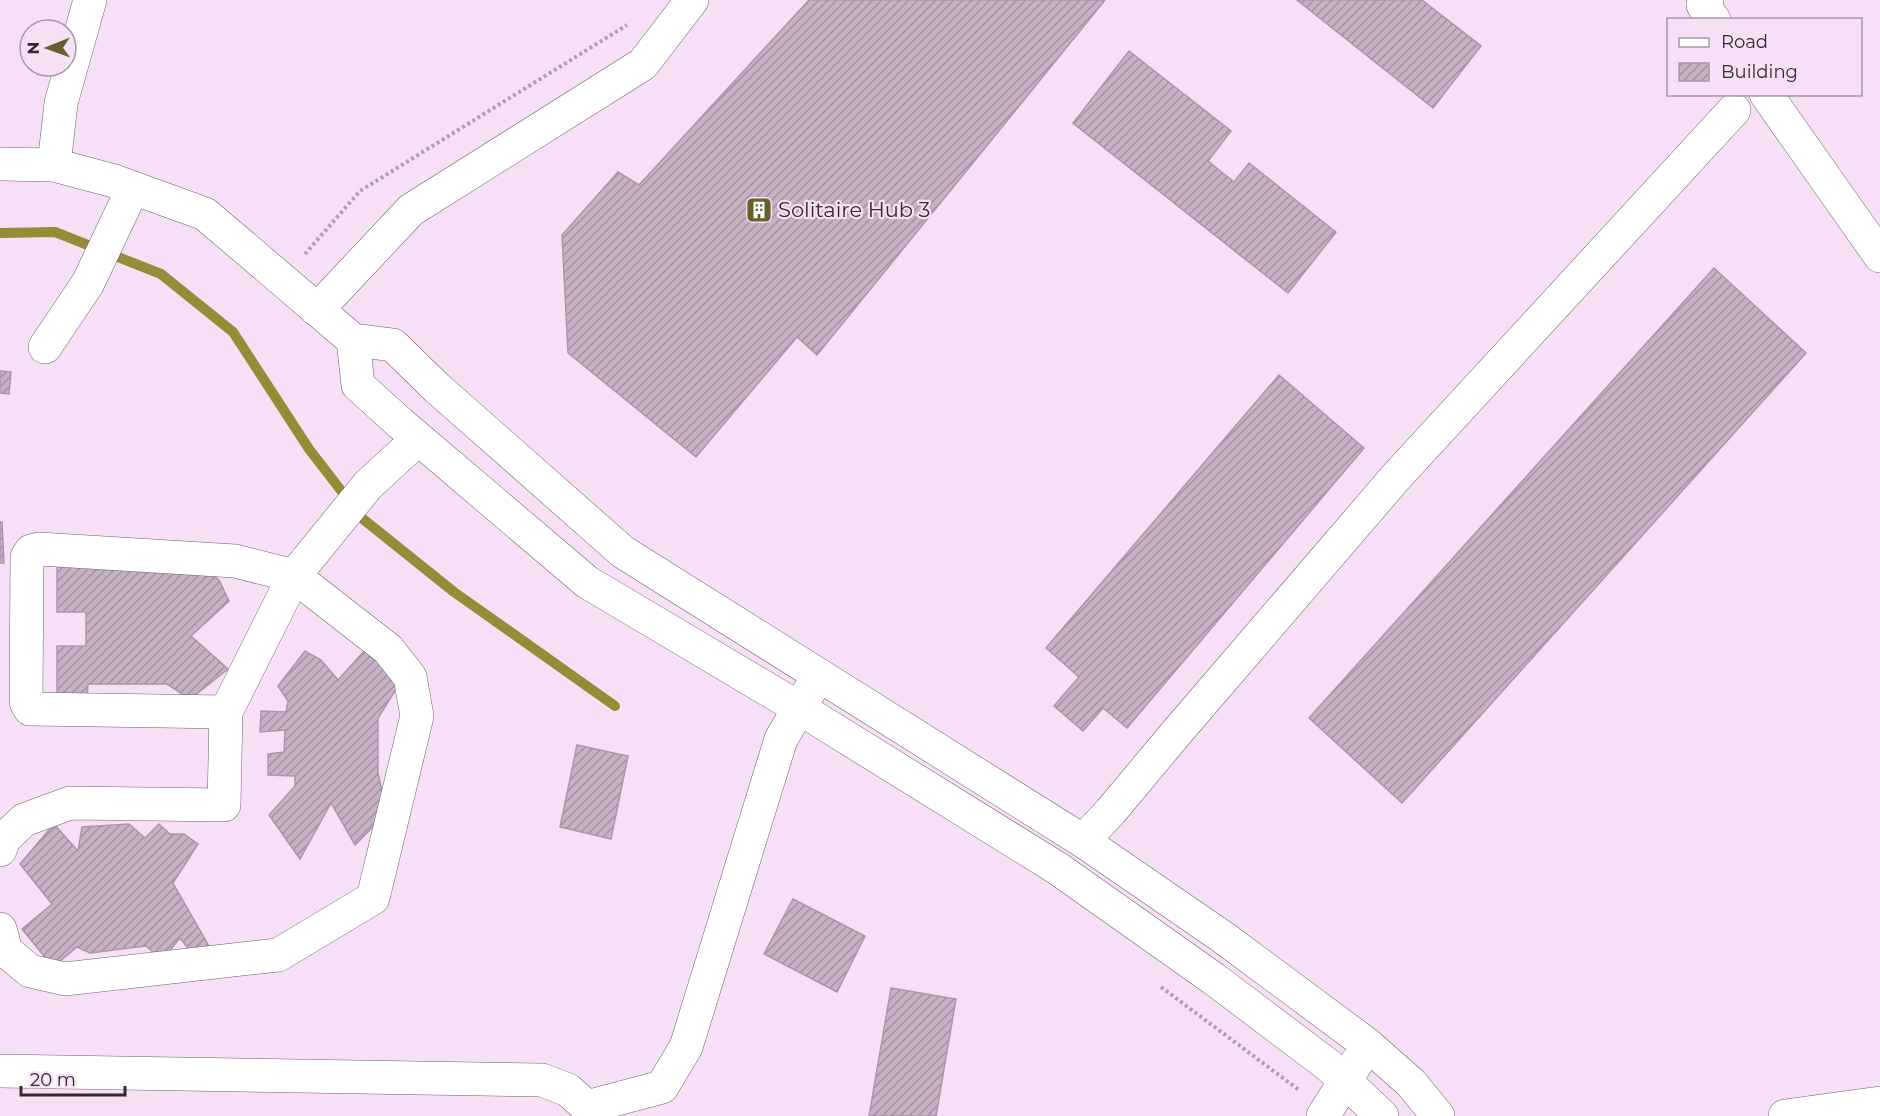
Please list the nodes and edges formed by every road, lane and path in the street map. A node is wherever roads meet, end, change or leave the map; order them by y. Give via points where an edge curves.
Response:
1 (90, 0) edge
2 (692, 0) edge
3 (1707, 0) edge
4 (1713, 18) edge
5 (635, 20) dead end
6 (1767, 96) edge
7 (1734, 110) dead end
8 (0, 164) edge
9 (54, 165) junction
10 (133, 188) junction
11 (1880, 256) edge
12 (283, 280) junction
13 (317, 310) junction
14 (353, 340) junction
15 (45, 347) dead end
16 (418, 439) junction
17 (294, 576) junction
18 (818, 675) junction
19 (799, 708) junction
20 (225, 712) junction
21 (1083, 841) junction
22 (0, 850) edge
23 (0, 929) edge
24 (1368, 1045) junction
25 (0, 1071) edge
26 (1345, 1080) junction
27 (1880, 1103) edge
28 (587, 1111) edge
29 (1323, 1116) edge
30 (1382, 1116) edge
31 (1438, 1116) edge
32 (1785, 1116) edge

1 - 9 street via 61,103
2 - 13 street via 643,64 411,210
3 - 4 street via 1703,5
5 - 12 path via 360,191
6 - 11 street
7 - 21 street via 1396,477
8 - 9 street
9 - 10 street
10 - 12 street via 205,214
10 - 15 street via 93,273
12 - 13 street
13 - 14 street
14 - 16 street via 358,385
14 - 18 street via 393,345 622,552
16 - 17 street via 368,484
16 - 19 street via 587,582
17 - 20 street
17 - 20 street via 235,561 39,549 27,556 26,702 30,710
17 - 23 street via 388,649 410,677 417,716 373,898 278,955 65,979 30,971 6,951
18 - 19 street
18 - 21 street
19 - 26 street via 1057,868 1224,986
19 - 28 street via 781,739 686,1047 662,1088
20 - 22 street via 224,805 70,803 24,820 4,839
21 - 24 street via 1224,938
24 - 26 street
24 - 31 street via 1411,1083
25 - 28 street via 542,1080 568,1090
26 - 29 street
26 - 30 street
27 - 32 street

